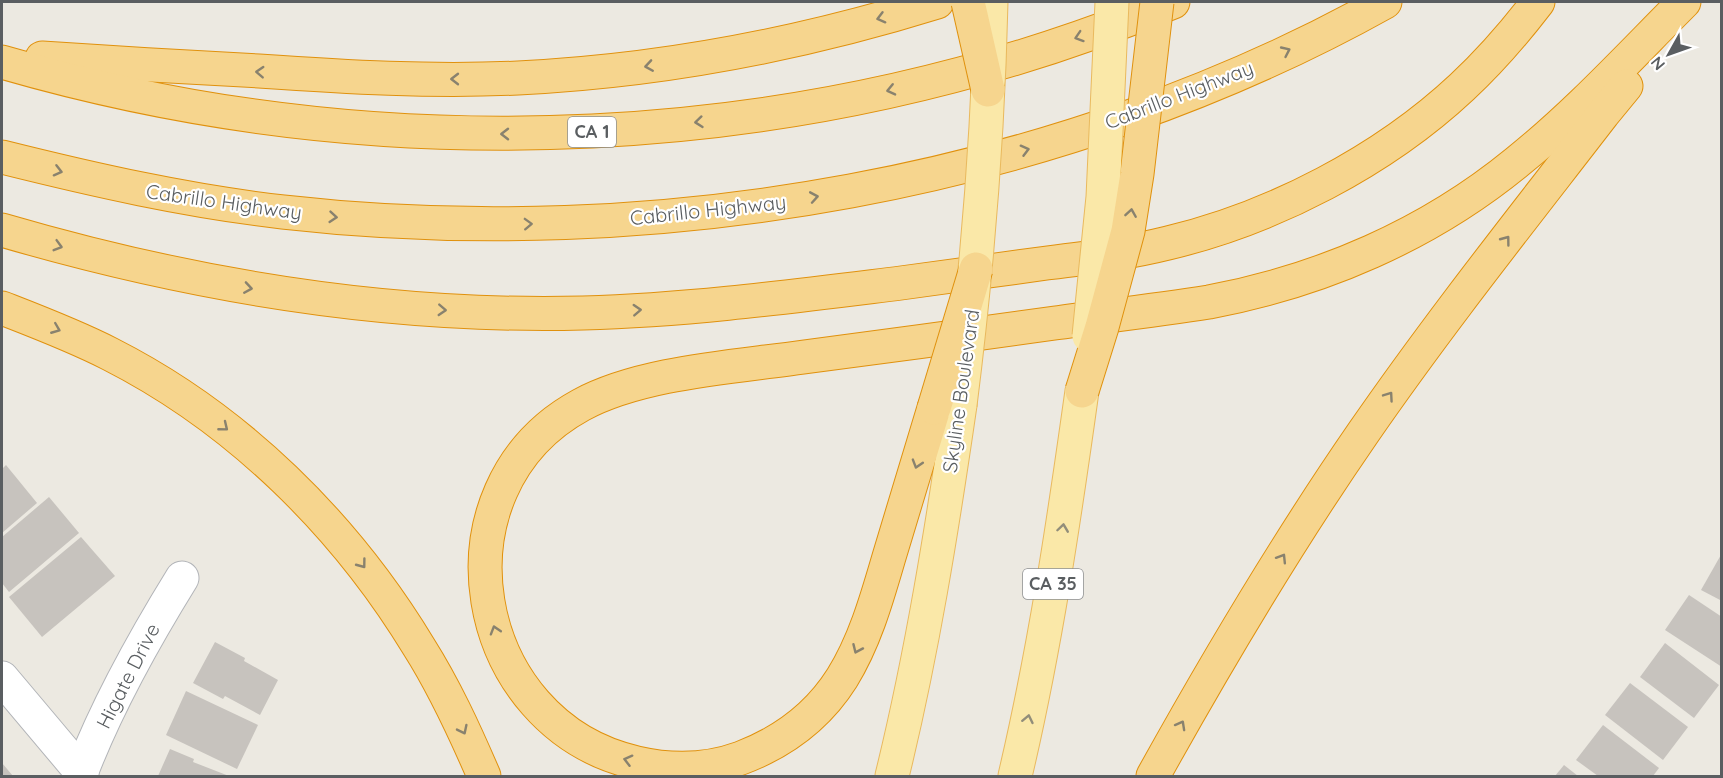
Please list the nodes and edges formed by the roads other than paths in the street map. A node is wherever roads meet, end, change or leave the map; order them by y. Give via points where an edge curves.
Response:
1 (937, 2) edge
2 (968, 2) edge
3 (991, 2) edge
4 (1112, 2) edge
5 (1157, 2) edge
6 (1173, 2) edge
7 (1386, 2) edge
8 (1538, 2) edge
9 (1684, 2) edge
10 (1698, 2) edge
11 (2, 56) edge
12 (2, 62) edge
13 (988, 90) junction
14 (2, 157) edge
15 (2, 230) edge
16 (976, 269) joint
17 (2, 308) edge
18 (1082, 391) junction
19 (947, 406) junction
20 (182, 578) dead end
21 (2, 678) edge
22 (81, 775) edge
23 (484, 777) edge
24 (892, 777) edge
25 (1015, 777) edge
26 (1153, 777) edge

1 -> 11 highway via 738,52 638,68 529,77 352,77
2 - 13 highway, bridge
3 - 13 main road, bridge
4 - 18 main road, CA 35, bridge via 1103,197
18 -> 5 highway, bridge via 1128,231
6 -> 12 highway, CA 1 via 1007,60 875,94 716,120 566,134 417,132 269,119 121,93
14 -> 7 highway, Cabrillo Highway via 137,189 212,202 361,219 511,225 725,210 886,184 1032,148 1166,103 1244,71
15 -> 8 highway via 74,251 219,283 357,303 503,313 582,313 730,304 1110,254 1172,242 1242,220 1310,190 1375,153 1463,87
19 -> 9 highway via 853,659 815,713 777,742 733,761 707,767 670,768 623,760 573,736 531,699 514,676 501,651 487,598 490,526 505,481 517,461 547,428 575,408 624,387 708,370 1190,305 1263,290 1357,259 1432,220 1498,177 1574,112
26 -> 10 highway via 1234,635 1368,426 1603,114
13 - 16 main road, bridge
16 - 19 highway, bridge
17 -> 23 highway via 111,354 179,394 243,442 299,493 328,522 401,618 439,681
25 -> 18 main road, CA 35 via 1059,550
19 - 24 main road, Skyline Boulevard via 933,576
20 - 22 street, Higate Drive via 135,658
21 - 22 street

